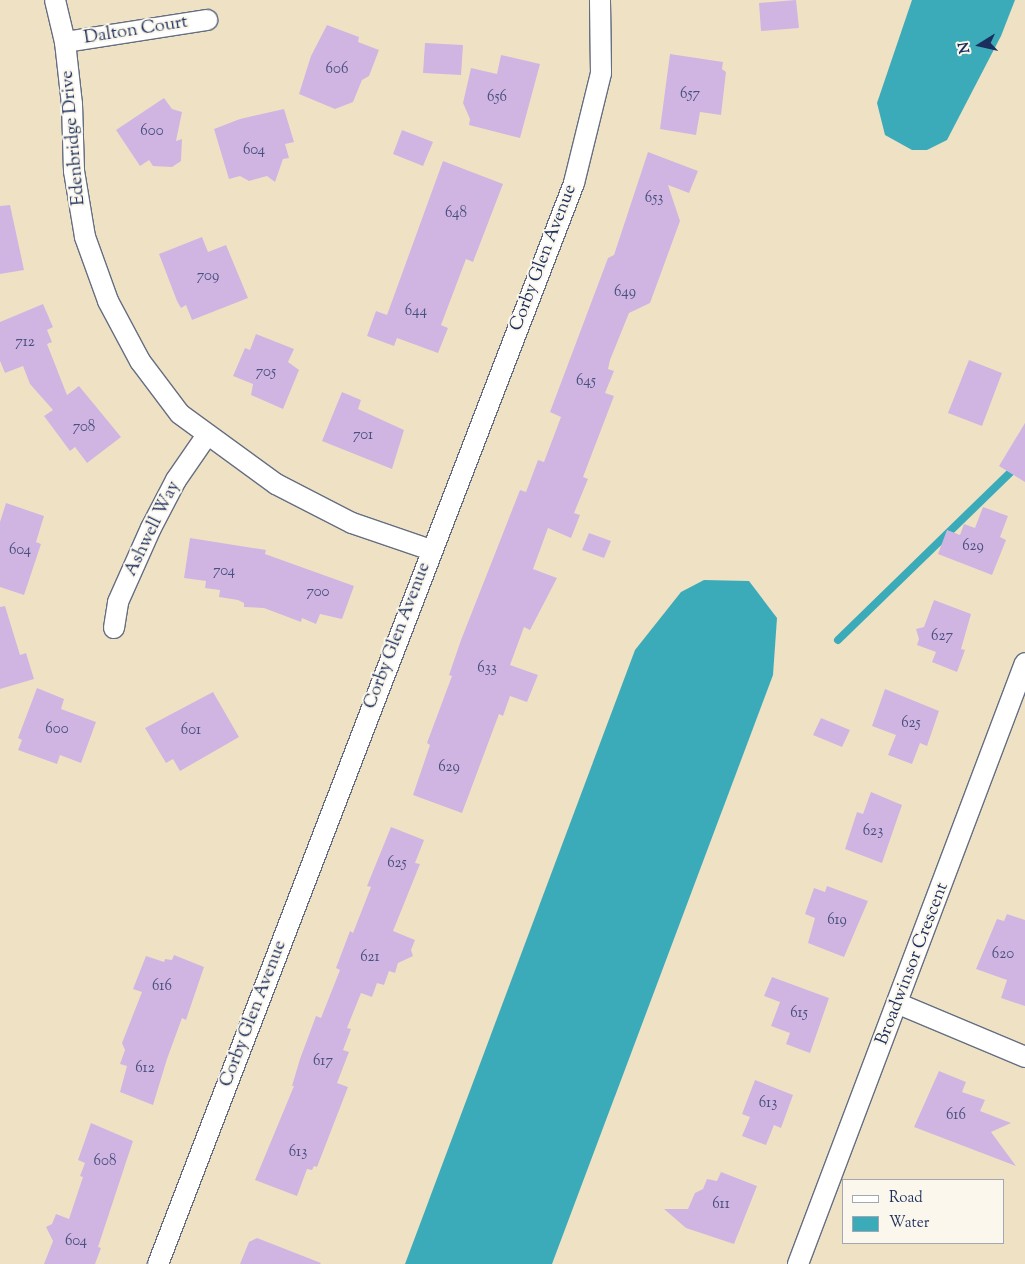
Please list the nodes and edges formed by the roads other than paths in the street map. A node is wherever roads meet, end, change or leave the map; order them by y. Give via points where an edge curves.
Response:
1 (55, 0) edge
2 (600, 0) edge
3 (207, 20) dead end
4 (65, 42) junction
5 (207, 435) junction
6 (431, 550) junction
7 (114, 628) dead end
8 (1025, 663) edge
9 (899, 1004) junction
10 (1025, 1057) edge
11 (158, 1264) edge
12 (798, 1264) edge

1 - 4 street, Edenbridge Drive
2 - 6 street, Corby Glen Avenue via 601,73 574,182
3 - 4 street, Dalton Court
4 - 5 street, Edenbridge Drive via 72,104 74,171 85,237 108,301 140,361 180,414
5 - 6 street, Edenbridge Drive via 276,484 326,510 352,523
5 - 7 street, Ashwell Way via 176,480 151,528 118,602
6 - 11 street, Corby Glen Avenue
8 - 9 street, Broadwinsor Crescent
9 - 10 street
9 - 12 street, Broadwinsor Crescent

